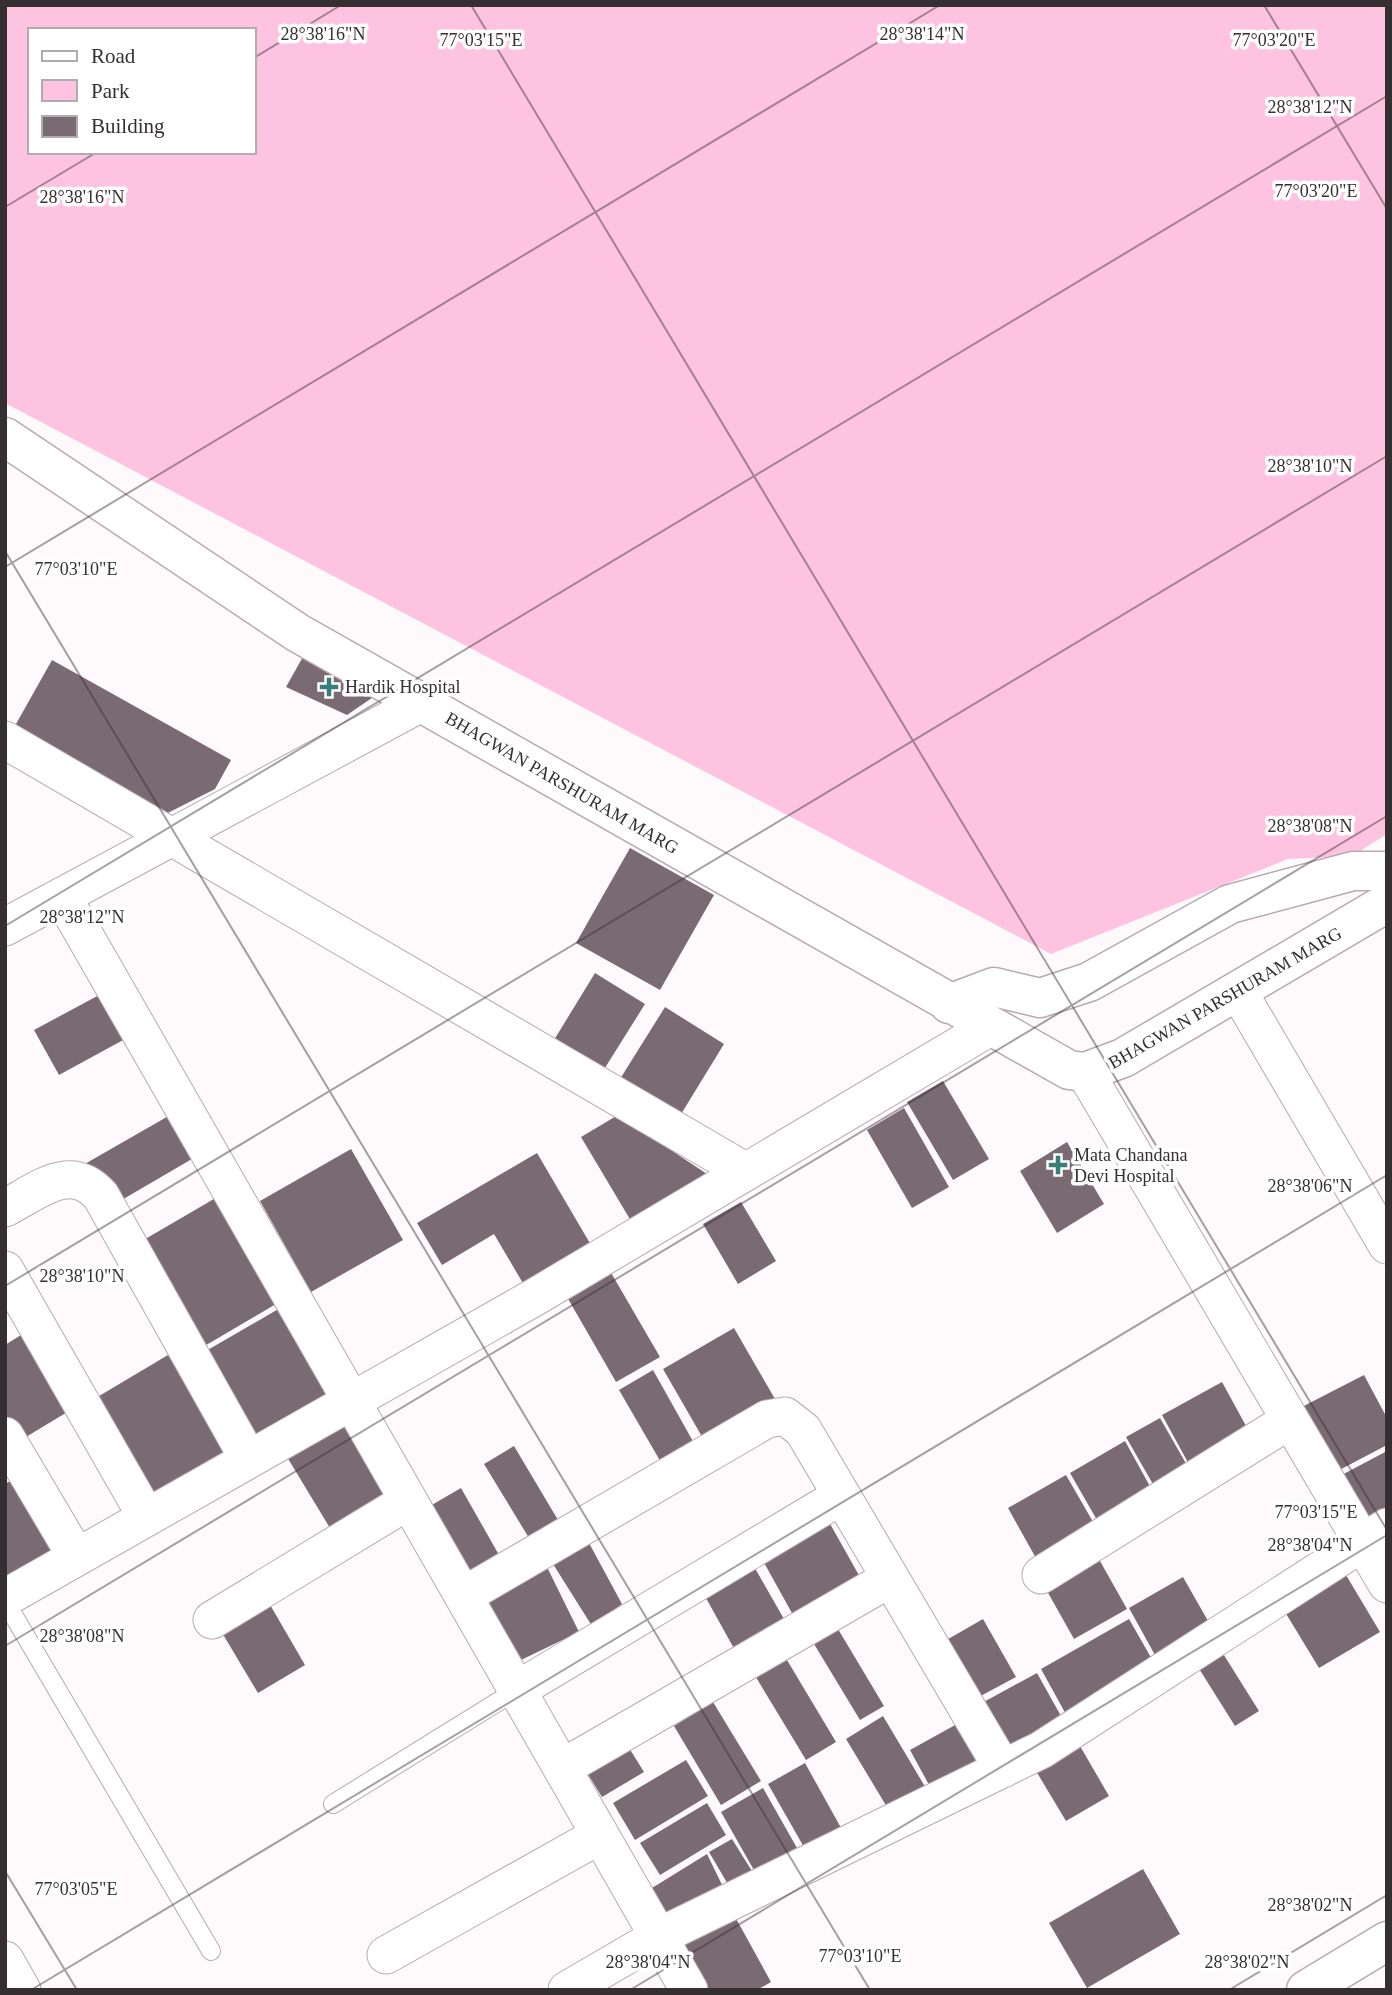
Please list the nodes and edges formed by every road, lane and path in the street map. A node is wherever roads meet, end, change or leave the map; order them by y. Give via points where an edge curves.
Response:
1 (5, 437) edge
2 (421, 703) junction
3 (5, 740) edge
4 (171, 838) junction
5 (1387, 871) edge
6 (62, 896) junction
7 (1387, 903) edge
8 (5, 927) edge
9 (1238, 991) junction
10 (949, 1004) junction
11 (990, 1027) junction
12 (1085, 1072) junction
13 (745, 1171) junction
14 (5, 1208) edge
15 (1387, 1245) edge
16 (5, 1270) edge
17 (16, 1312) edge
18 (351, 1400) junction
19 (1290, 1420) junction
20 (5, 1436) edge
21 (248, 1458) junction
22 (841, 1496) junction
23 (408, 1500) junction
24 (146, 1516) junction
25 (1374, 1535) edge
26 (76, 1556) junction
27 (1041, 1575) dead end
28 (889, 1579) junction
29 (1387, 1584) edge
30 (463, 1596) junction
31 (5, 1599) edge
32 (212, 1619) dead end
33 (517, 1690) junction
34 (562, 1768) junction
35 (1003, 1769) junction
36 (333, 1804) dead end
37 (600, 1835) junction
38 (658, 1937) junction
39 (1387, 1941) edge
40 (211, 1951) dead end
41 (386, 1955) dead end
42 (5, 1960) edge
43 (22, 1990) edge
44 (567, 1990) edge
45 (689, 1990) edge
46 (1306, 1990) edge

1 - 2 street, BHAGWAN PARSHURAM MARG via 298,633
2 - 4 street
2 - 10 street, BHAGWAN PARSHURAM MARG
3 - 4 street
4 - 6 street
4 - 13 street
5 - 10 street via 1353,871 1230,904 1088,982 1041,998 994,987
6 - 8 street
6 - 18 street
7 - 9 street, BHAGWAN PARSHURAM MARG
9 - 12 street, BHAGWAN PARSHURAM MARG via 1124,1058
9 - 15 street
10 - 11 street, BHAGWAN PARSHURAM MARG
11 - 12 street, BHAGWAN PARSHURAM MARG via 1069,1070
11 - 13 street
12 - 19 street
13 - 18 street
14 - 21 street via 58,1181 75,1178 90,1183
16 - 17 street
17 - 24 street
18 - 21 street
18 - 23 street
19 - 25 street
19 - 27 street
20 - 26 street
21 - 24 street
22 - 28 street
22 - 30 street via 803,1430 778,1415
22 - 33 street
23 - 30 street
23 - 32 street
24 - 26 street
25 - 29 street
25 - 35 street via 1041,1750
26 - 31 street
28 - 34 street
28 - 35 street
30 - 33 street
31 - 40 lane
33 - 34 street
33 - 36 lane
34 - 37 street
35 - 38 street
37 - 38 street
37 - 41 street
38 - 44 street
38 - 45 street
39 - 46 street
42 - 43 street

